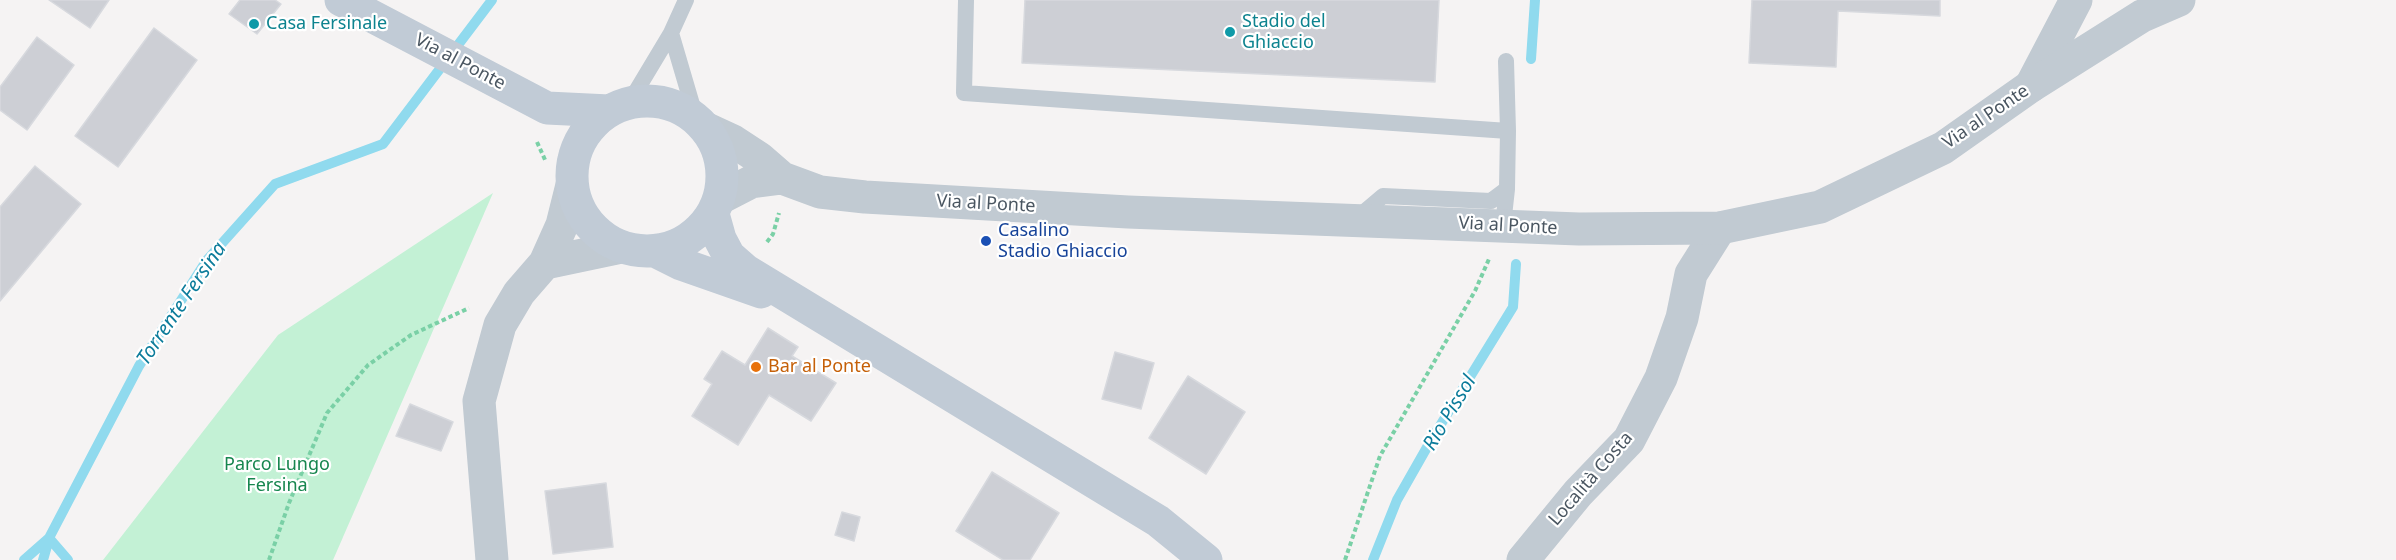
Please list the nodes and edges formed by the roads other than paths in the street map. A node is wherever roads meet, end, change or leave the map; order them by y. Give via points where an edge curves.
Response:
1 (341, 0) edge
2 (686, 0) edge
3 (966, 0) edge
4 (2076, 0) edge
5 (2179, 0) edge
6 (2134, 8) edge
7 (671, 33) junction
8 (1506, 61) dead end
9 (2031, 86) junction
10 (619, 107) junction
11 (547, 108) junction
12 (702, 124) junction
13 (1508, 131) junction
14 (573, 173) junction
15 (1507, 189) junction
16 (782, 191) junction
17 (716, 206) junction
18 (1355, 220) junction
19 (1503, 225) junction
20 (1720, 228) junction
21 (621, 247) junction
22 (655, 251) junction
23 (545, 263) junction
24 (802, 306) junction
25 (492, 560) edge
26 (1206, 560) edge
27 (1523, 560) edge

1 - 11 main road, Via al Ponte
2 - 7 lane
3 - 13 lane via 964,93
4 - 9 street
5 - 6 street, Via al Ponte
6 - 9 street, Via al Ponte
7 - 10 lane
7 - 12 lane
8 - 13 lane
9 - 20 street, Via al Ponte via 1943,148 1820,207
10 - 11 main road, Via al Ponte
10 - 12 main road via 653,100 676,106
10 - 14 main road via 585,132
11 - 14 main road
12 - 16 street, Via al Ponte via 759,158
12 - 17 main road via 719,151 723,174
13 - 15 lane
14 - 21 main road via 577,205 588,223 602,237
14 - 23 street via 562,225
15 - 18 lane via 1491,201 1383,196
15 - 19 lane
16 - 17 street, Via al Ponte via 752,182
16 - 18 street, Via al Ponte via 1128,212
17 - 22 main road via 698,233 678,246
17 - 24 main road via 720,239 729,256
18 - 19 street, Via al Ponte
19 - 20 street, Via al Ponte
20 - 27 street, Località Costa via 1691,274 1682,318 1661,378 1629,440 1578,493
21 - 22 main road
21 - 23 street
22 - 24 main road via 681,264
23 - 25 street via 519,293 500,326 478,401
24 - 26 main road via 1158,521

